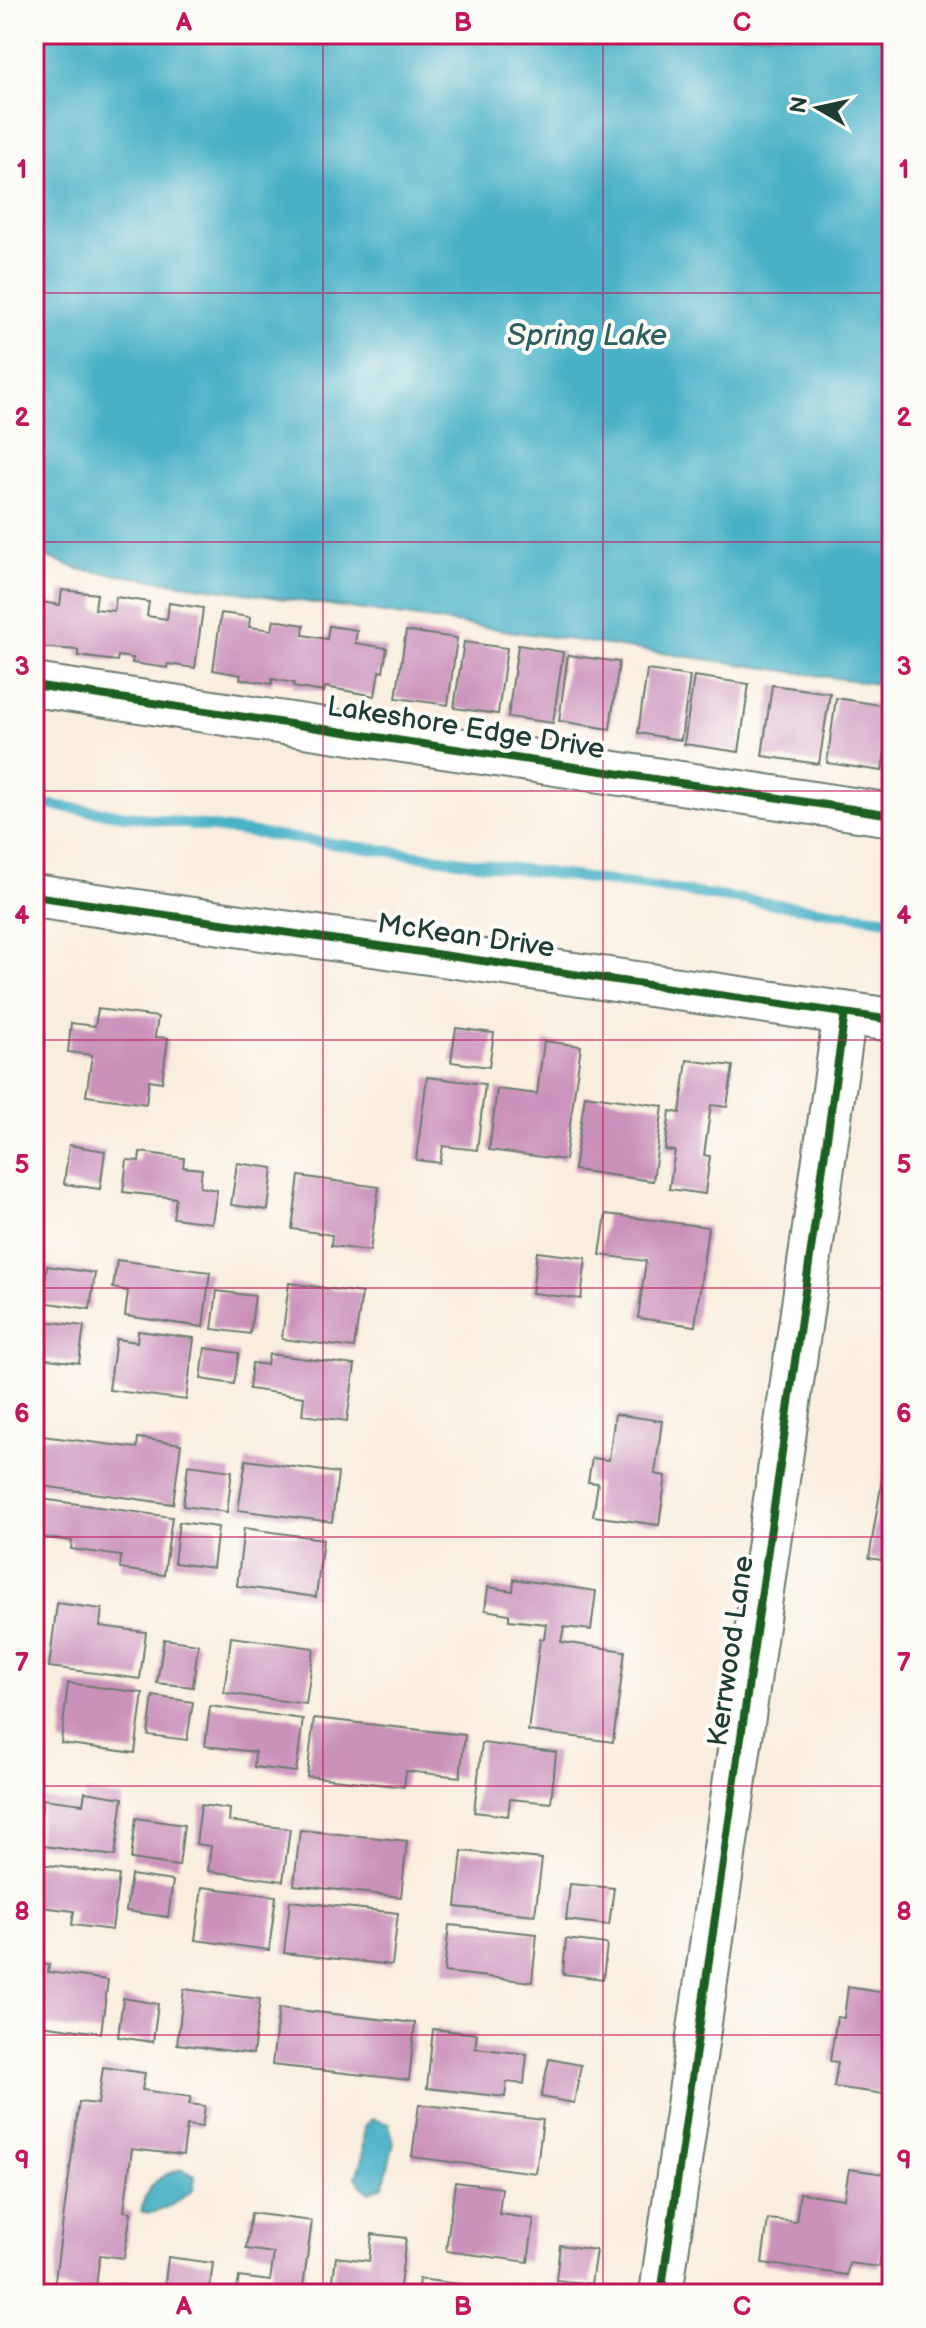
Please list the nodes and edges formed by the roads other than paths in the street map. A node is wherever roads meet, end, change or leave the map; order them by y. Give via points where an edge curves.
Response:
1 (34, 685) edge
2 (892, 815) edge
3 (34, 896) edge
4 (845, 1013) junction
5 (892, 1020) edge
6 (661, 2294) edge

1 - 2 street, Lakeshore Edge Drive
3 - 4 street, McKean Drive
4 - 5 street, McKean Drive
4 - 6 street, Kerrwood Lane

